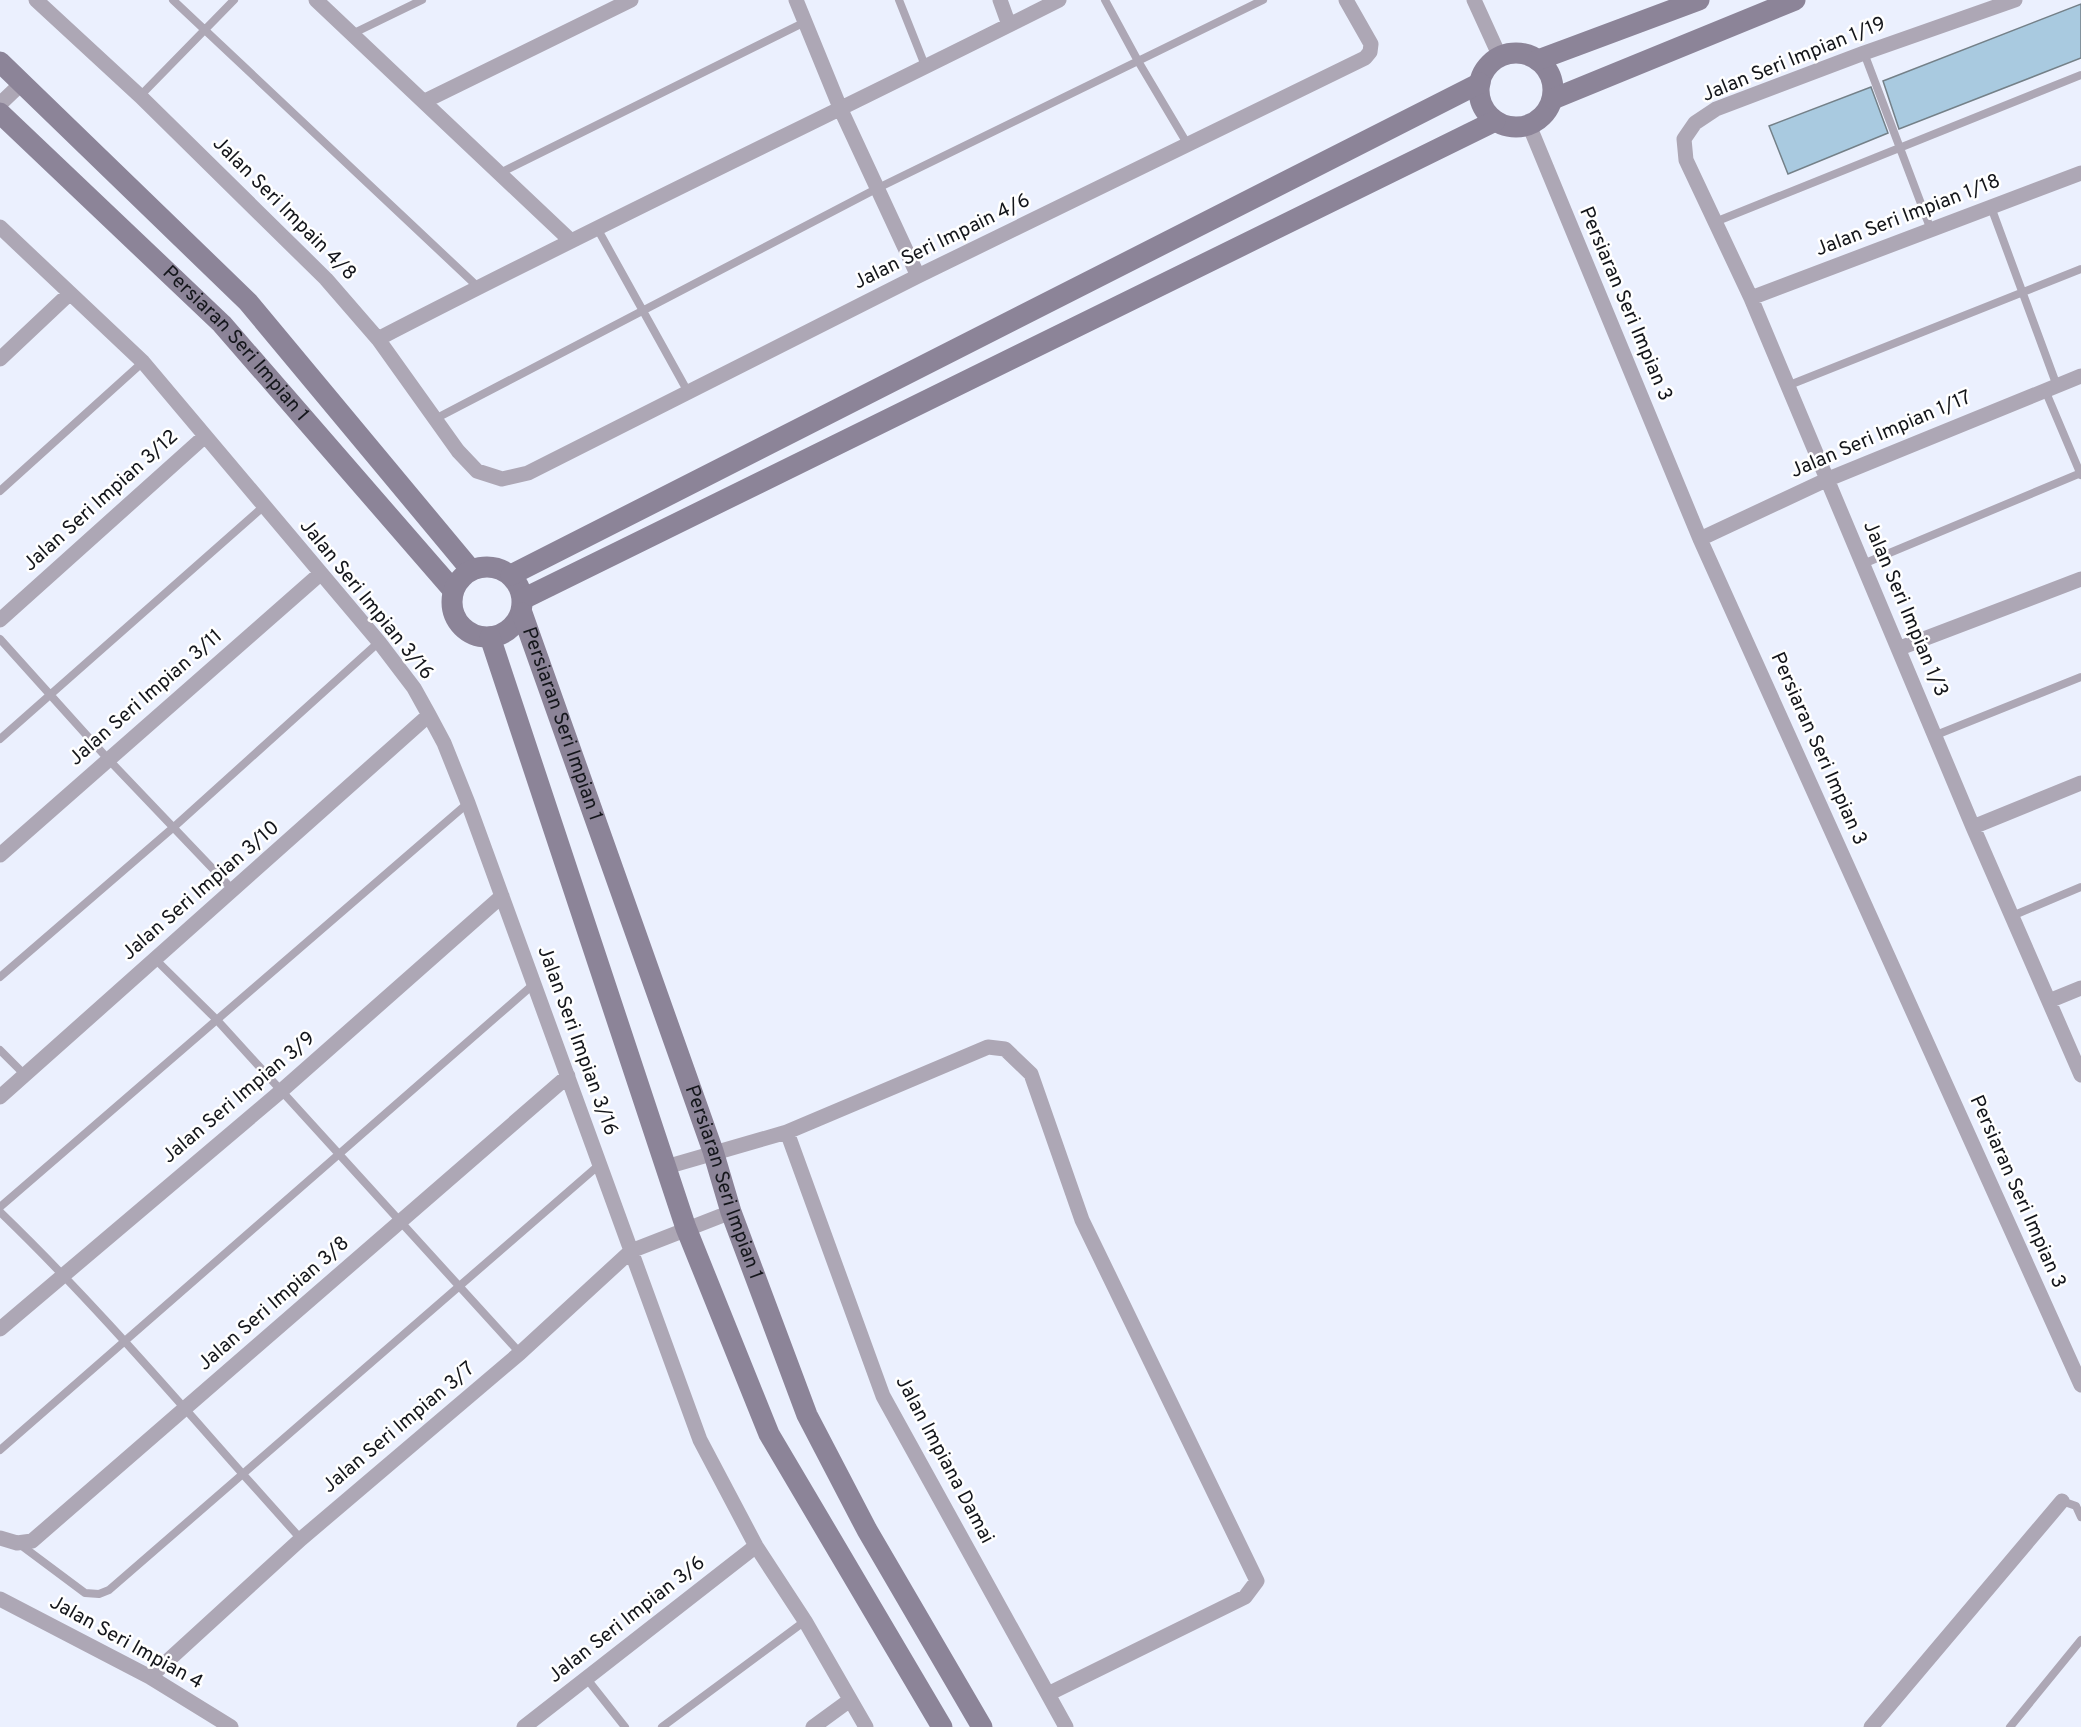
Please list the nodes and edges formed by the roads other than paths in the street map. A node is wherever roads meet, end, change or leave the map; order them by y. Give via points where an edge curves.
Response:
1 (36, 0) edge
2 (173, 0) edge
3 (234, 0) edge
4 (316, 0) edge
5 (423, 0) edge
6 (631, 0) edge
7 (796, 0) edge
8 (899, 0) edge
9 (1000, 0) edge
10 (1059, 0) edge
11 (1105, 0) edge
12 (1263, 0) edge
13 (1346, 0) edge
14 (1474, 0) edge
15 (1699, 0) edge
16 (1795, 0) edge
17 (2015, 0) edge
18 (805, 22) junction
19 (1010, 25) junction
20 (204, 29) junction
21 (354, 33) junction
22 (1864, 52) junction
23 (1500, 57) junction
24 (1538, 60) junction
25 (1138, 61) junction
26 (0, 62) edge
27 (926, 68) junction
28 (2081, 75) edge
29 (23, 82) junction
30 (1480, 83) junction
31 (140, 96) junction
32 (1552, 99) junction
33 (425, 101) junction
34 (0, 104) edge
35 (841, 110) junction
36 (0, 113) edge
37 (1495, 121) junction
38 (1528, 125) junction
39 (1188, 145) junction
40 (1901, 146) junction
41 (1686, 160) joint
42 (500, 173) junction
43 (2081, 173) edge
44 (876, 189) junction
45 (1991, 207) junction
46 (1715, 222) junction
47 (597, 228) junction
48 (1931, 230) junction
49 (2, 231) edge
50 (570, 240) junction
51 (2081, 269) edge
52 (918, 276) junction
53 (478, 287) junction
54 (2023, 291) junction
55 (69, 294) junction
56 (1750, 298) junction
57 (641, 310) junction
58 (378, 339) junction
59 (0, 359) edge
60 (143, 362) junction
61 (2081, 376) edge
62 (1787, 386) junction
63 (2051, 388) junction
64 (688, 392) junction
65 (435, 419) junction
66 (204, 437) junction
67 (477, 471) joint
68 (2081, 474) edge
69 (1826, 480) junction
70 (0, 490) edge
71 (263, 507) junction
72 (1700, 539) junction
73 (1863, 564) junction
74 (471, 570) junction
75 (320, 574) junction
76 (511, 575) junction
77 (2081, 579) edge
78 (453, 590) junction
79 (522, 606) junction
80 (0, 620) edge
81 (490, 637) junction
82 (0, 639) edge
83 (378, 642) junction
84 (1900, 648) junction
85 (2081, 677) edge
86 (52, 694) junction
87 (429, 716) junction
88 (1936, 735) junction
89 (0, 739) edge
90 (108, 759) junction
91 (2081, 783) edge
92 (468, 803) junction
93 (175, 826) junction
94 (1973, 827) junction
95 (0, 855) edge
96 (2081, 887) edge
97 (234, 891) junction
98 (502, 896) junction
99 (2012, 916) junction
100 (155, 959) junction
101 (0, 977) edge
102 (535, 983) junction
103 (2081, 988) edge
104 (2049, 1001) junction
105 (216, 1019) junction
106 (0, 1050) edge
107 (25, 1075) junction
108 (2081, 1075) edge
109 (568, 1076) junction
110 (280, 1092) junction
111 (0, 1097) edge
112 (786, 1132) junction
113 (713, 1151) junction
114 (340, 1155) junction
115 (599, 1165) junction
116 (666, 1167) junction
117 (0, 1207) edge
118 (0, 1212) edge
119 (731, 1212) junction
120 (400, 1220) junction
121 (686, 1228) junction
122 (631, 1251) junction
123 (64, 1273) junction
124 (460, 1284) junction
125 (0, 1329) edge
126 (125, 1339) junction
127 (520, 1353) junction
128 (2081, 1385) edge
129 (186, 1409) junction
130 (0, 1450) edge
131 (242, 1474) junction
132 (2062, 1501) joint
133 (2081, 1517) edge
134 (0, 1538) edge
135 (301, 1539) junction
136 (17, 1543) junction
137 (756, 1546) junction
138 (0, 1599) edge
139 (805, 1621) junction
140 (2081, 1640) edge
141 (150, 1677) junction
142 (587, 1679) junction
143 (1048, 1694) junction
144 (850, 1700) junction
145 (231, 1727) edge
146 (524, 1727) edge
147 (625, 1727) edge
148 (662, 1727) edge
149 (813, 1727) edge
150 (866, 1727) edge
151 (942, 1727) edge
152 (982, 1727) edge
153 (1066, 1727) edge
154 (1871, 1727) edge
155 (2010, 1727) edge

1 - 31 street, Jalan Seri Impain 4/8
2 - 20 lane
3 - 20 lane
4 - 21 street
5 - 21 lane
6 - 33 street
7 - 18 street
8 - 27 lane
9 - 19 street
10 - 19 street
11 - 25 lane
12 - 25 lane
13 - 39 street, Jalan Seri Impain 4/6 via 1371,44 1365,58
14 - 23 street
15 - 24 street
16 - 32 street
17 - 22 street, Jalan Seri Impian 1/19
18 - 35 street
18 - 42 lane
19 - 27 street
20 - 31 lane
20 - 53 lane
21 - 33 street
22 - 40 lane
22 - 41 street, Jalan Seri Impian 1/19 via 1716,109 1695,123 1684,139
23 - 24 street via 1520,54
23 - 30 street via 1491,63
24 - 32 street via 1551,78
25 - 39 lane
25 - 44 lane
26 - 29 street
27 - 35 street
28 - 40 lane
29 - 34 street
29 - 74 street via 248,302
30 - 37 street via 1485,110
30 - 76 street
31 - 58 street, Jalan Seri Impain 4/8 via 293,245
32 - 38 street via 1548,110
33 - 42 street
35 - 44 street
35 - 47 street
36 - 78 street, Persiaran Seri Impian 1 via 222,324
37 - 38 street via 1511,127
37 - 79 street
38 - 72 street, Persiaran Seri Impian 3
39 - 52 street, Jalan Seri Impain 4/6
40 - 46 lane
40 - 48 lane
41 - 46 street, Jalan Seri Impian 1/3
42 - 50 street
43 - 45 street, Jalan Seri Impian 1/18
44 - 52 street
44 - 57 lane
45 - 48 street, Jalan Seri Impian 1/18
45 - 54 lane
46 - 56 street, Jalan Seri Impian 1/3
47 - 50 street
47 - 57 lane
48 - 56 street, Jalan Seri Impian 1/18
49 - 55 street, Jalan Seri Impian 3/16
50 - 53 street
51 - 54 lane
52 - 64 street, Jalan Seri Impain 4/6
53 - 58 street
54 - 62 lane
54 - 63 lane
55 - 59 street
55 - 60 street, Jalan Seri Impian 3/16
56 - 62 street, Jalan Seri Impian 1/3
57 - 64 lane
57 - 65 lane
58 - 65 street, Jalan Seri Impain 4/8
60 - 66 street, Jalan Seri Impian 3/16
60 - 70 lane
61 - 63 street, Jalan Seri Impian 1/17
62 - 69 street, Jalan Seri Impian 1/3
63 - 68 lane
63 - 69 street, Jalan Seri Impian 1/17
64 - 67 street, Jalan Seri Impain 4/6 via 528,473 502,479
65 - 67 street, Jalan Seri Impain 4/8
66 - 71 street, Jalan Seri Impian 3/16
66 - 80 street, Jalan Seri Impian 3/12
68 - 73 lane
69 - 72 street, Jalan Seri Impian 1/17
69 - 73 street, Jalan Seri Impian 1/3
71 - 75 street, Jalan Seri Impian 3/16
71 - 86 lane
72 - 128 street, Persiaran Seri Impian 3
73 - 84 street, Jalan Seri Impian 1/3
74 - 76 street via 485,566
74 - 78 street
75 - 83 street, Jalan Seri Impian 3/16
75 - 90 street, Jalan Seri Impian 3/11
76 - 79 street via 520,586
77 - 84 street
78 - 81 street via 455,618 470,632
79 - 81 street via 515,625 504,634
79 - 113 street, Persiaran Seri Impian 1
81 - 116 street, Persiaran Seri Impian 1
82 - 86 lane
83 - 87 street, Jalan Seri Impian 3/16 via 414,688
83 - 93 lane
84 - 88 street, Jalan Seri Impian 1/3
85 - 88 lane
86 - 89 lane
86 - 90 lane
87 - 92 street, Jalan Seri Impian 3/16
87 - 97 street, Jalan Seri Impian 3/10
88 - 94 street, Jalan Seri Impian 1/3
90 - 93 lane
90 - 95 street, Jalan Seri Impian 3/11
91 - 94 street
92 - 98 street, Jalan Seri Impian 3/16
92 - 105 lane
93 - 97 lane
93 - 101 lane
94 - 99 street, Jalan Seri Impian 1/3
96 - 99 lane
97 - 100 street, Jalan Seri Impian 3/10
98 - 102 street, Jalan Seri Impian 3/16
98 - 110 street, Jalan Seri Impian 3/9
99 - 104 street, Jalan Seri Impian 1/3
100 - 105 lane
100 - 107 street, Jalan Seri Impian 3/10
102 - 109 street, Jalan Seri Impian 3/16
102 - 114 lane
103 - 104 street
104 - 108 street, Jalan Seri Impian 1/3
105 - 110 lane
105 - 117 lane
106 - 107 lane
107 - 111 street, Jalan Seri Impian 3/10
109 - 115 street, Jalan Seri Impian 3/16
109 - 120 street, Jalan Seri Impian 3/8
110 - 114 lane
110 - 123 street, Jalan Seri Impian 3/9
112 - 113 street
112 - 143 street, Jalan Impiana Damai via 883,1396
112 - 143 street via 988,1047 1005,1049 1031,1074 1082,1220 1257,1581 1245,1597
113 - 116 street
113 - 119 street, Persiaran Seri Impian 1
114 - 120 lane
114 - 126 lane
115 - 122 street, Jalan Seri Impian 3/16
115 - 124 lane
116 - 121 street, Persiaran Seri Impian 1
118 - 123 lane
119 - 121 street, Jalan Seri Impian 3/7
119 - 152 street, Persiaran Seri Impian 1 via 807,1415 867,1530
120 - 124 lane
120 - 129 street, Jalan Seri Impian 3/8
121 - 122 street, Jalan Seri Impian 3/7
121 - 151 street, Persiaran Seri Impian 1 via 769,1434
122 - 127 street, Jalan Seri Impian 3/7
122 - 137 street, Jalan Seri Impian 3/16 via 700,1440
123 - 125 street, Jalan Seri Impian 3/9
123 - 126 lane
124 - 127 lane
124 - 131 lane
126 - 129 lane
126 - 130 lane
127 - 135 street, Jalan Seri Impian 3/7
129 - 131 lane
129 - 136 street, Jalan Seri Impian 3/8 via 32,1541
131 - 135 lane
131 - 136 lane via 109,1590 99,1594 85,1593
132 - 133 lane via 2076,1506
132 - 154 street
134 - 136 street
135 - 141 street, Jalan Seri Impian 3/7
137 - 139 street, Jalan Seri Impian 3/16
137 - 142 street, Jalan Seri Impian 3/6
138 - 141 street, Jalan Seri Impian 4
139 - 144 street, Jalan Seri Impian 3/16
139 - 148 lane
140 - 155 lane
141 - 145 street, Jalan Seri Impian 4
142 - 146 street, Jalan Seri Impian 3/6
142 - 147 lane
143 - 153 street, Jalan Impiana Damai
144 - 149 street
144 - 150 street, Jalan Seri Impian 3/16

